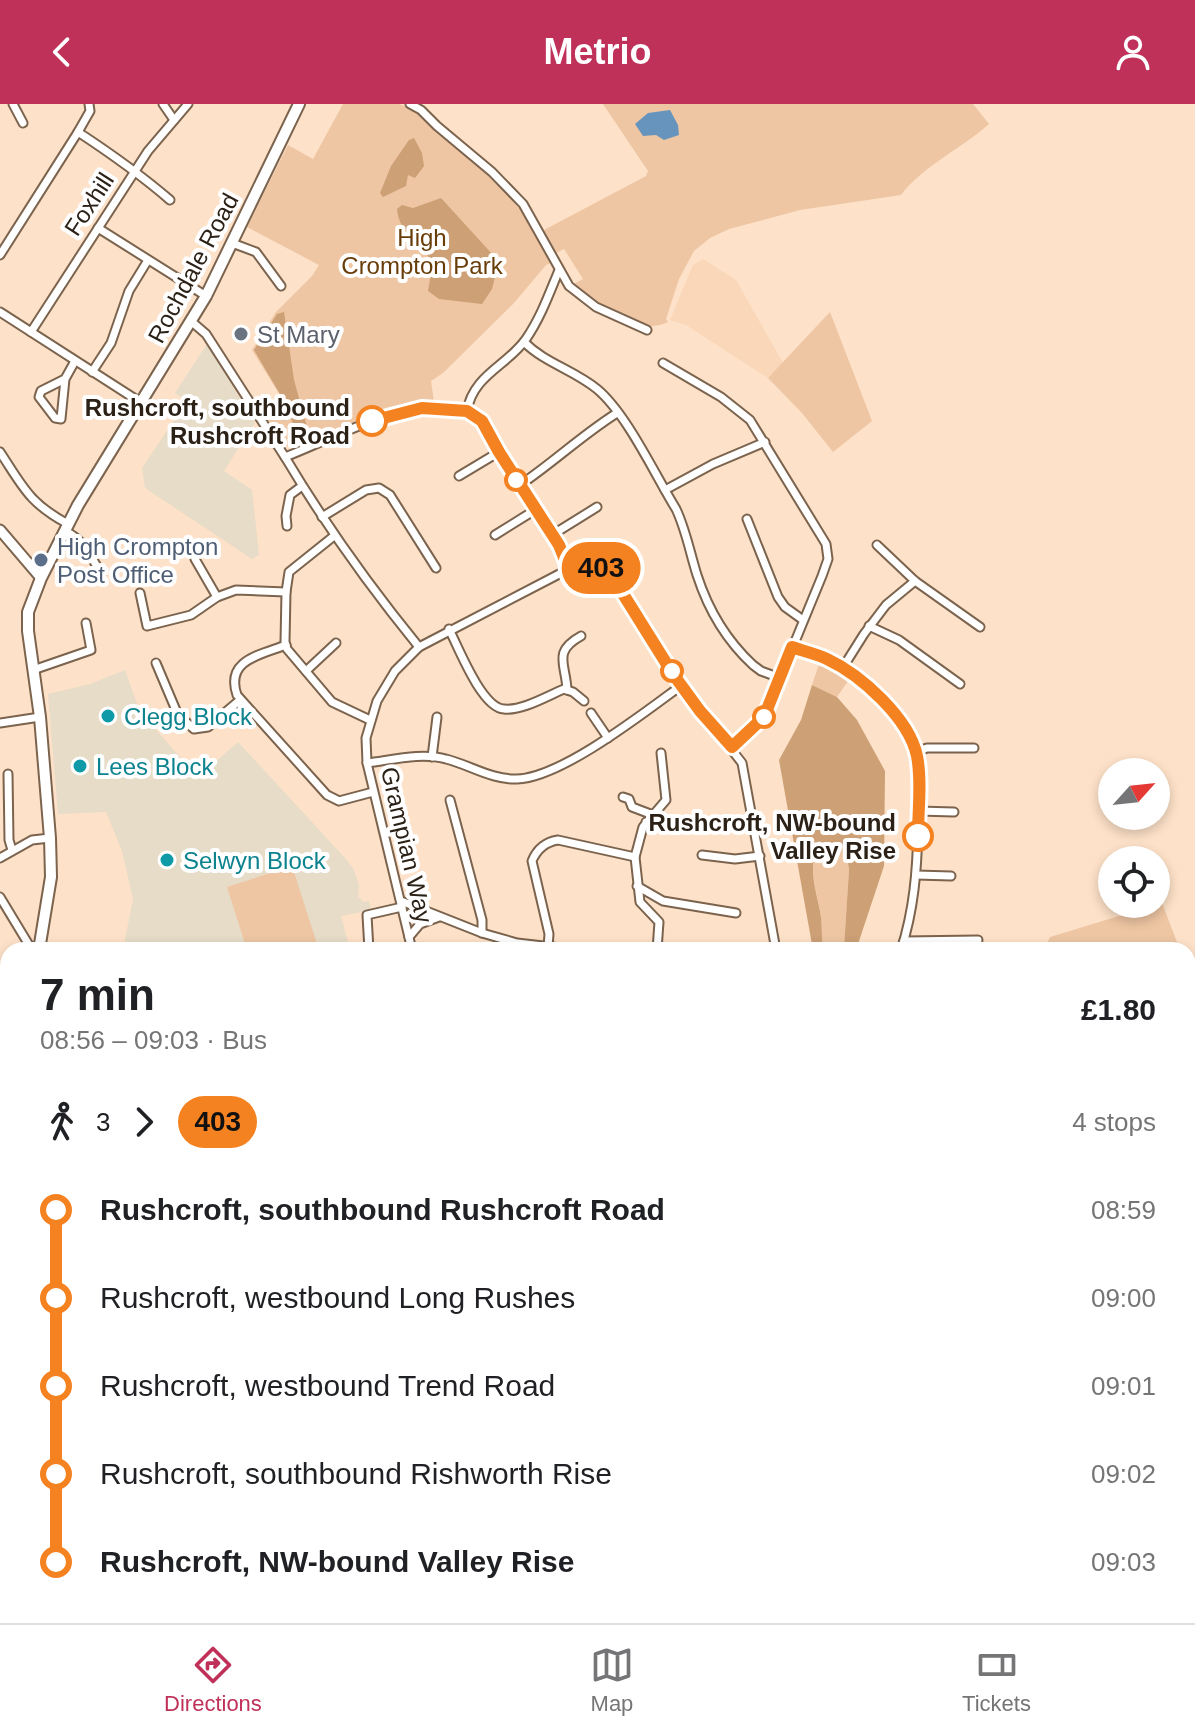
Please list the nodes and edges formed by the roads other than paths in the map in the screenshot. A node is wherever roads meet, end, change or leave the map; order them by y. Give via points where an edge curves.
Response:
1 (13, 104) edge
2 (89, 104) edge
3 (163, 104) edge
4 (188, 104) edge
5 (299, 104) edge
6 (410, 104) edge
7 (174, 120) junction
8 (23, 123) dead end
9 (78, 132) junction
10 (135, 171) junction
11 (170, 200) dead end
12 (98, 228) junction
13 (232, 243) junction
14 (0, 255) edge
15 (148, 260) junction
16 (559, 270) junction
17 (281, 286) dead end
18 (206, 296) junction
19 (1, 315) edge
20 (192, 322) junction
21 (647, 330) dead end
22 (31, 332) junction
23 (524, 342) junction
24 (75, 361) junction
25 (663, 363) dead end
26 (92, 372) junction
27 (65, 379) junction
28 (140, 402) junction
29 (467, 411) junction
30 (617, 413) junction
31 (765, 442) junction
32 (0, 452) edge
33 (499, 452) junction
34 (285, 457) junction
35 (459, 476) dead end
36 (520, 485) junction
37 (302, 486) junction
38 (665, 490) junction
39 (280, 491) dead end
40 (290, 495) junction
41 (597, 507) dead end
42 (535, 510) junction
43 (322, 517) junction
44 (747, 519) dead end
45 (287, 526) dead end
46 (66, 528) junction
47 (0, 530) edge
48 (495, 535) dead end
49 (552, 535) junction
50 (334, 536) junction
51 (877, 545) dead end
52 (195, 559) dead end
53 (436, 568) dead end
54 (569, 570) junction
55 (101, 574) dead end
56 (41, 578) junction
57 (915, 581) junction
58 (286, 592) junction
59 (140, 593) dead end
60 (217, 597) junction
61 (803, 620) junction
62 (86, 623) dead end
63 (869, 626) junction
64 (980, 627) dead end
65 (449, 629) junction
66 (581, 636) dead end
67 (336, 643) dead end
68 (286, 645) junction
69 (419, 647) junction
70 (792, 647) junction
71 (156, 663) dead end
72 (842, 669) junction
73 (33, 670) junction
74 (306, 671) junction
75 (780, 678) junction
76 (960, 684) dead end
77 (682, 685) junction
78 (567, 690) junction
79 (240, 700) junction
80 (584, 701) dead end
81 (591, 713) dead end
82 (40, 717) junction
83 (437, 717) dead end
84 (370, 720) junction
85 (0, 723) edge
86 (608, 738) junction
87 (732, 747) junction
88 (974, 748) dead end
89 (916, 752) junction
90 (661, 753) dead end
91 (432, 757) junction
92 (367, 763) junction
93 (8, 774) dead end
94 (373, 792) junction
95 (623, 797) dead end
96 (450, 800) dead end
97 (918, 811) junction
98 (954, 812) dead end
99 (653, 815) junction
100 (646, 822) junction
101 (698, 829) dead end
102 (50, 838) junction
103 (12, 850) junction
104 (702, 855) dead end
105 (760, 856) junction
106 (635, 857) junction
107 (0, 858) edge
108 (916, 875) junction
109 (951, 876) dead end
110 (637, 886) junction
111 (0, 898) edge
112 (402, 904) junction
113 (736, 913) dead end
114 (439, 917) junction
115 (482, 933) junction
116 (409, 937) junction
117 (978, 940) dead end
118 (904, 941) joint
119 (27, 942) edge
120 (39, 942) edge
121 (369, 942) edge
122 (410, 942) edge
123 (505, 942) edge
124 (548, 942) edge
125 (658, 942) edge
126 (775, 942) edge

1 - 8 street
2 - 9 street
3 - 7 street
4 - 7 street, Foxhill
5 - 13 main road, Rochdale Road
6 - 16 street via 523,204
7 - 10 street, Foxhill
9 - 10 street
9 - 14 street
10 - 11 street
10 - 12 street, Foxhill
12 - 15 street
12 - 22 street, Foxhill
13 - 17 street via 256,252
13 - 18 main road, Rochdale Road
15 - 18 street
15 - 26 street via 129,291 111,343
16 - 21 street via 569,286 596,307
16 - 23 street
18 - 20 main road, Rochdale Road
19 - 22 street
20 - 28 main road, Rochdale Road
20 - 34 street via 206,334
22 - 24 street
23 - 29 street via 474,388
23 - 30 street via 551,364 594,386
24 - 26 street
24 - 27 street
25 - 31 street via 721,397 750,420
26 - 28 street
27 - 27 street via 63,414 55,418 39,397
28 - 46 main road, Rochdale Road
29 - 33 street via 482,421
29 - 34 street via 401,412
30 - 36 street
30 - 38 street
31 - 38 street
31 - 61 street via 828,552
32 - 46 street via 28,495
33 - 35 street
33 - 36 street
34 - 37 street
36 - 42 street
37 - 40 street
37 - 43 street
38 - 75 street via 684,526 714,615 753,665
39 - 40 street
40 - 45 street
41 - 49 street
42 - 48 street
42 - 49 street
43 - 50 street
43 - 53 street via 366,490 379,488 390,495
44 - 61 street via 778,597
46 - 55 street via 85,545
46 - 56 main road, Rochdale Road
47 - 56 street
49 - 54 street
50 - 58 street via 292,568
50 - 69 street
51 - 57 street
52 - 60 street
54 - 65 street, Grampian Way
54 - 77 street via 596,567 610,573
56 - 73 main road, Rochdale Road via 28,612
57 - 63 street
57 - 64 street
58 - 60 street via 252,589
58 - 68 street
59 - 60 street via 147,626 191,615
61 - 70 street
62 - 73 street via 91,650
63 - 72 street
63 - 76 street via 899,640
65 - 69 street, Grampian Way
65 - 78 street via 494,707 508,710
66 - 78 street via 562,653
67 - 74 street
68 - 74 street
68 - 79 street via 237,669 233,684
69 - 84 street, Grampian Way via 389,678
70 - 72 street
70 - 75 street
71 - 79 street via 178,715 194,729 208,727
72 - 89 street via 884,701
73 - 82 main road, Rochdale Road
74 - 84 street via 332,702
75 - 87 street via 764,717
77 - 86 street
77 - 87 street
78 - 80 street
79 - 94 street via 327,795 339,801
81 - 86 street
82 - 85 street
82 - 102 main road, Rochdale Road
83 - 91 street
84 - 92 street, Grampian Way
86 - 91 street via 527,778 493,776
87 - 105 street via 742,763
88 - 89 street
89 - 97 street
90 - 99 street via 667,793
91 - 92 street
92 - 94 street, Grampian Way
93 - 103 street
94 - 112 street, Grampian Way
95 - 99 street
96 - 115 street
97 - 98 street
97 - 108 street
99 - 100 street
100 - 101 street
100 - 106 street
102 - 103 street
102 - 120 main road, Rochdale Road via 51,877
103 - 107 street
104 - 105 street
105 - 126 street
106 - 110 street
106 - 124 street via 558,840 539,849 532,861
108 - 109 street
108 - 118 street
110 - 113 street via 664,901
110 - 125 street via 640,902 659,922
111 - 119 street
112 - 114 street
112 - 116 street, Grampian Way
112 - 121 street via 367,915
114 - 115 street
114 - 116 street via 420,924
115 - 123 street
116 - 122 street, Grampian Way
117 - 118 street

